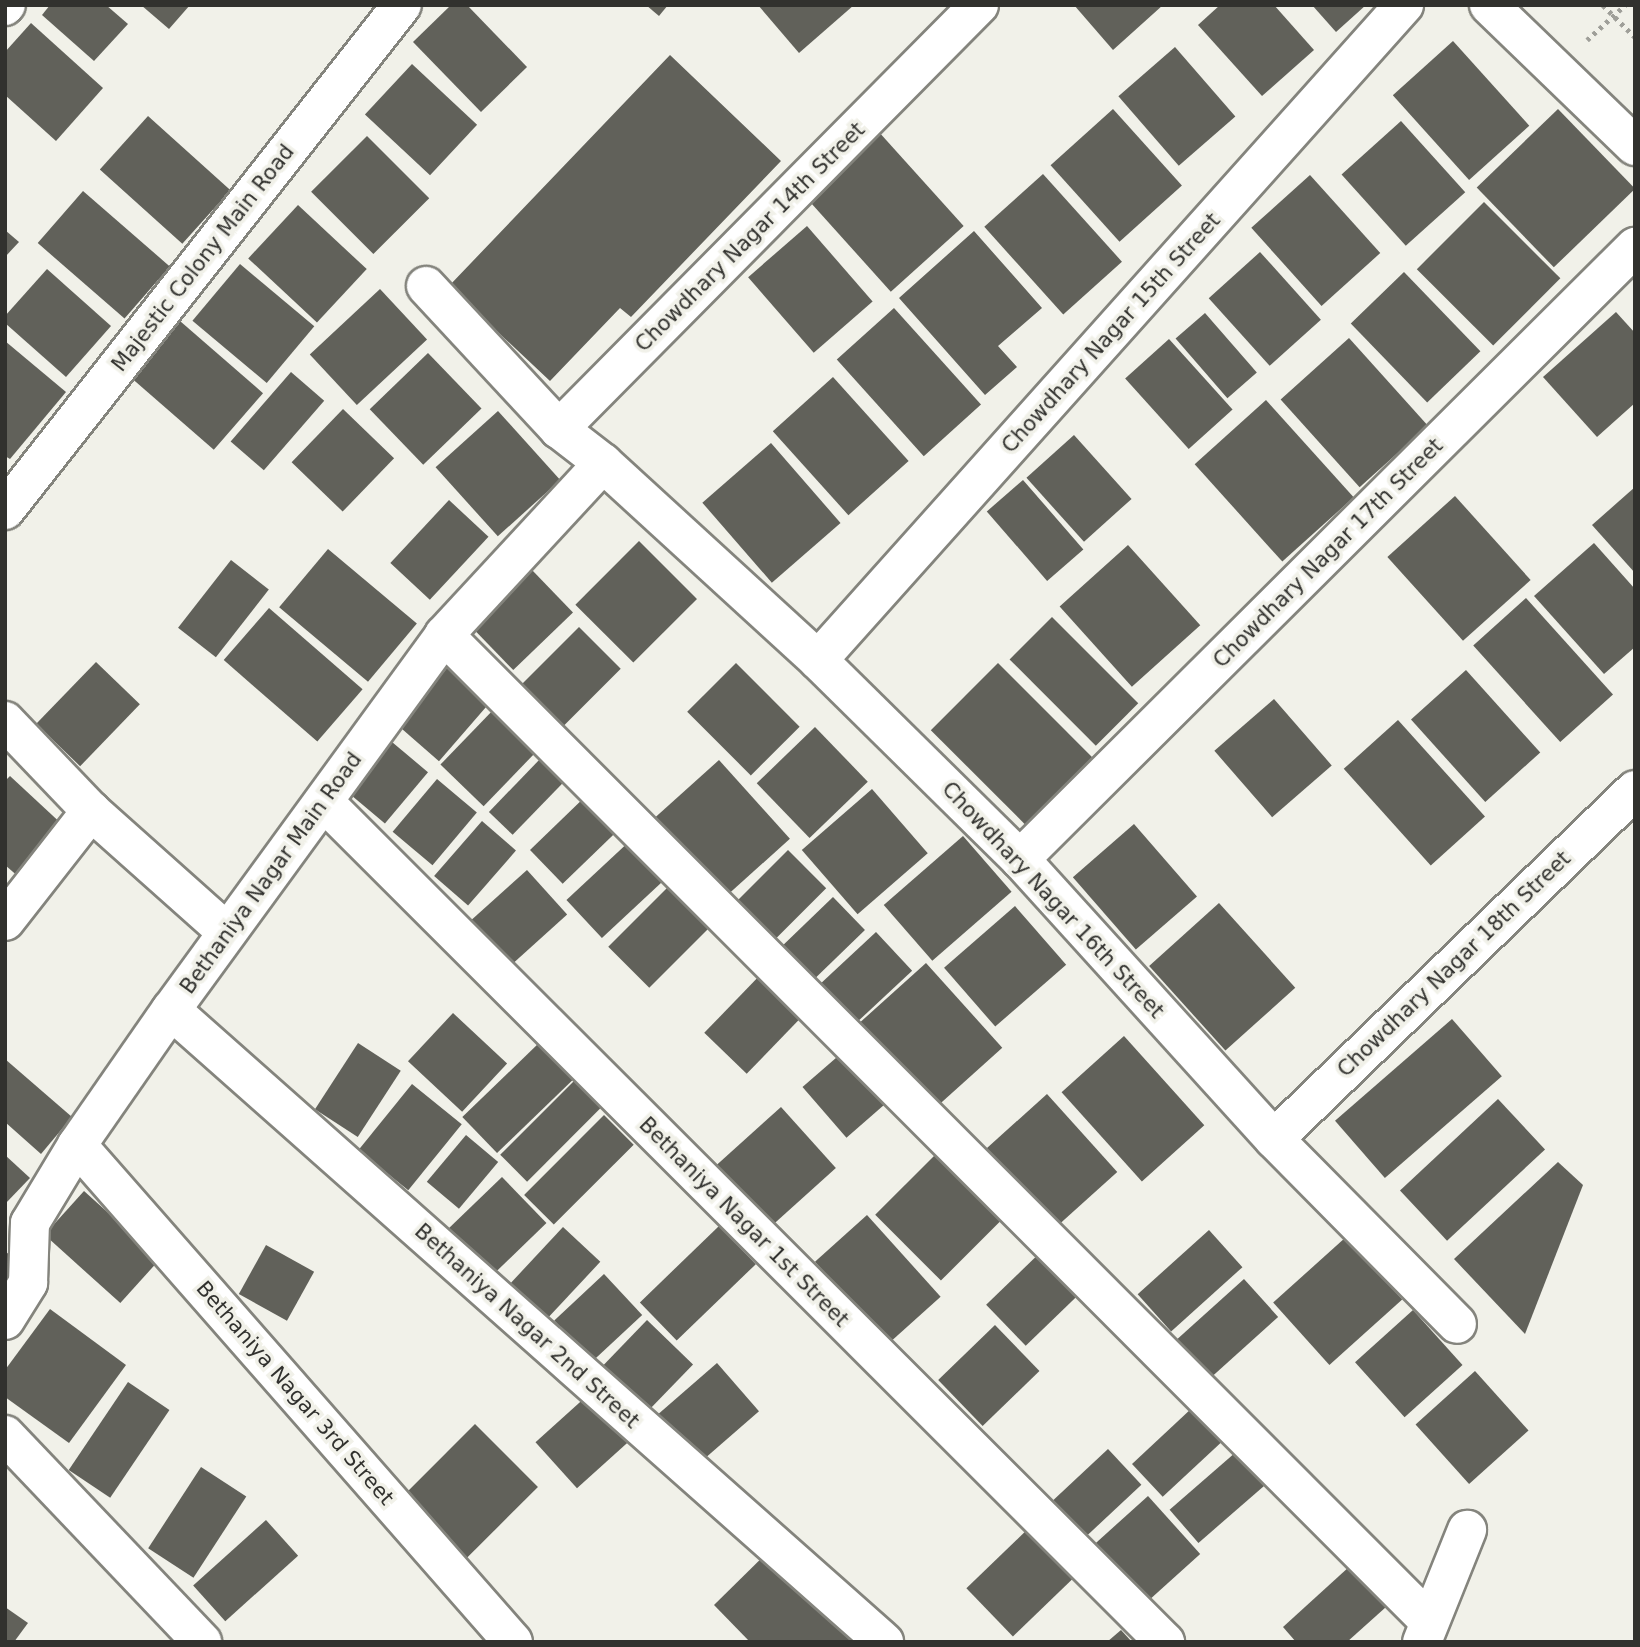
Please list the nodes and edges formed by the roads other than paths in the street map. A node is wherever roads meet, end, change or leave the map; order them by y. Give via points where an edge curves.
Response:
1 (402, 5) edge
2 (979, 5) edge
3 (1404, 5) edge
4 (1489, 5) edge
5 (1635, 146) edge
6 (1635, 247) edge
7 (426, 286) dead end
8 (559, 429) junction
9 (603, 463) junction
10 (5, 510) edge
11 (444, 635) junction
12 (818, 660) junction
13 (5, 721) edge
14 (1635, 790) edge
15 (324, 802) junction
16 (91, 811) junction
17 (1020, 859) junction
18 (5, 922) edge
19 (227, 932) junction
20 (171, 1010) junction
21 (1274, 1139) junction
22 (77, 1145) junction
23 (5, 1320) edge
24 (1457, 1324) dead end
25 (5, 1435) edge
26 (1467, 1531) dead end
27 (1425, 1631) edge
28 (202, 1642) edge
29 (513, 1642) edge
30 (884, 1642) edge
31 (1165, 1642) edge

1 - 10 street, Majestic Colony Main Road
2 - 8 street, Chowdhary Nagar 14th Street
3 - 12 street, Chowdhary Nagar 15th Street
4 - 5 street
6 - 17 street, Chowdhary Nagar 17th Street
7 - 8 street
8 - 9 street
9 - 11 street, Bethaniya Nagar Main Road
9 - 12 street, Chowdhary Nagar 16th Street
11 - 15 street, Bethaniya Nagar Main Road
11 - 27 street
12 - 17 street, Chowdhary Nagar 16th Street
13 - 16 street
14 - 21 street, Chowdhary Nagar 18th Street
15 - 19 street, Bethaniya Nagar Main Road
15 - 31 street, Bethaniya Nagar 1st Street
16 - 18 street
16 - 19 street
17 - 21 street, Chowdhary Nagar 16th Street
19 - 20 street, Bethaniya Nagar Main Road
20 - 22 street, Bethaniya Nagar Main Road
20 - 30 street, Bethaniya Nagar 2nd Street
21 - 24 street, Chowdhary Nagar 16th Street
22 - 23 street, Bethaniya Nagar Main Road via 30,1223 28,1283
22 - 29 street, Bethaniya Nagar 3rd Street
25 - 28 street
26 - 27 street

